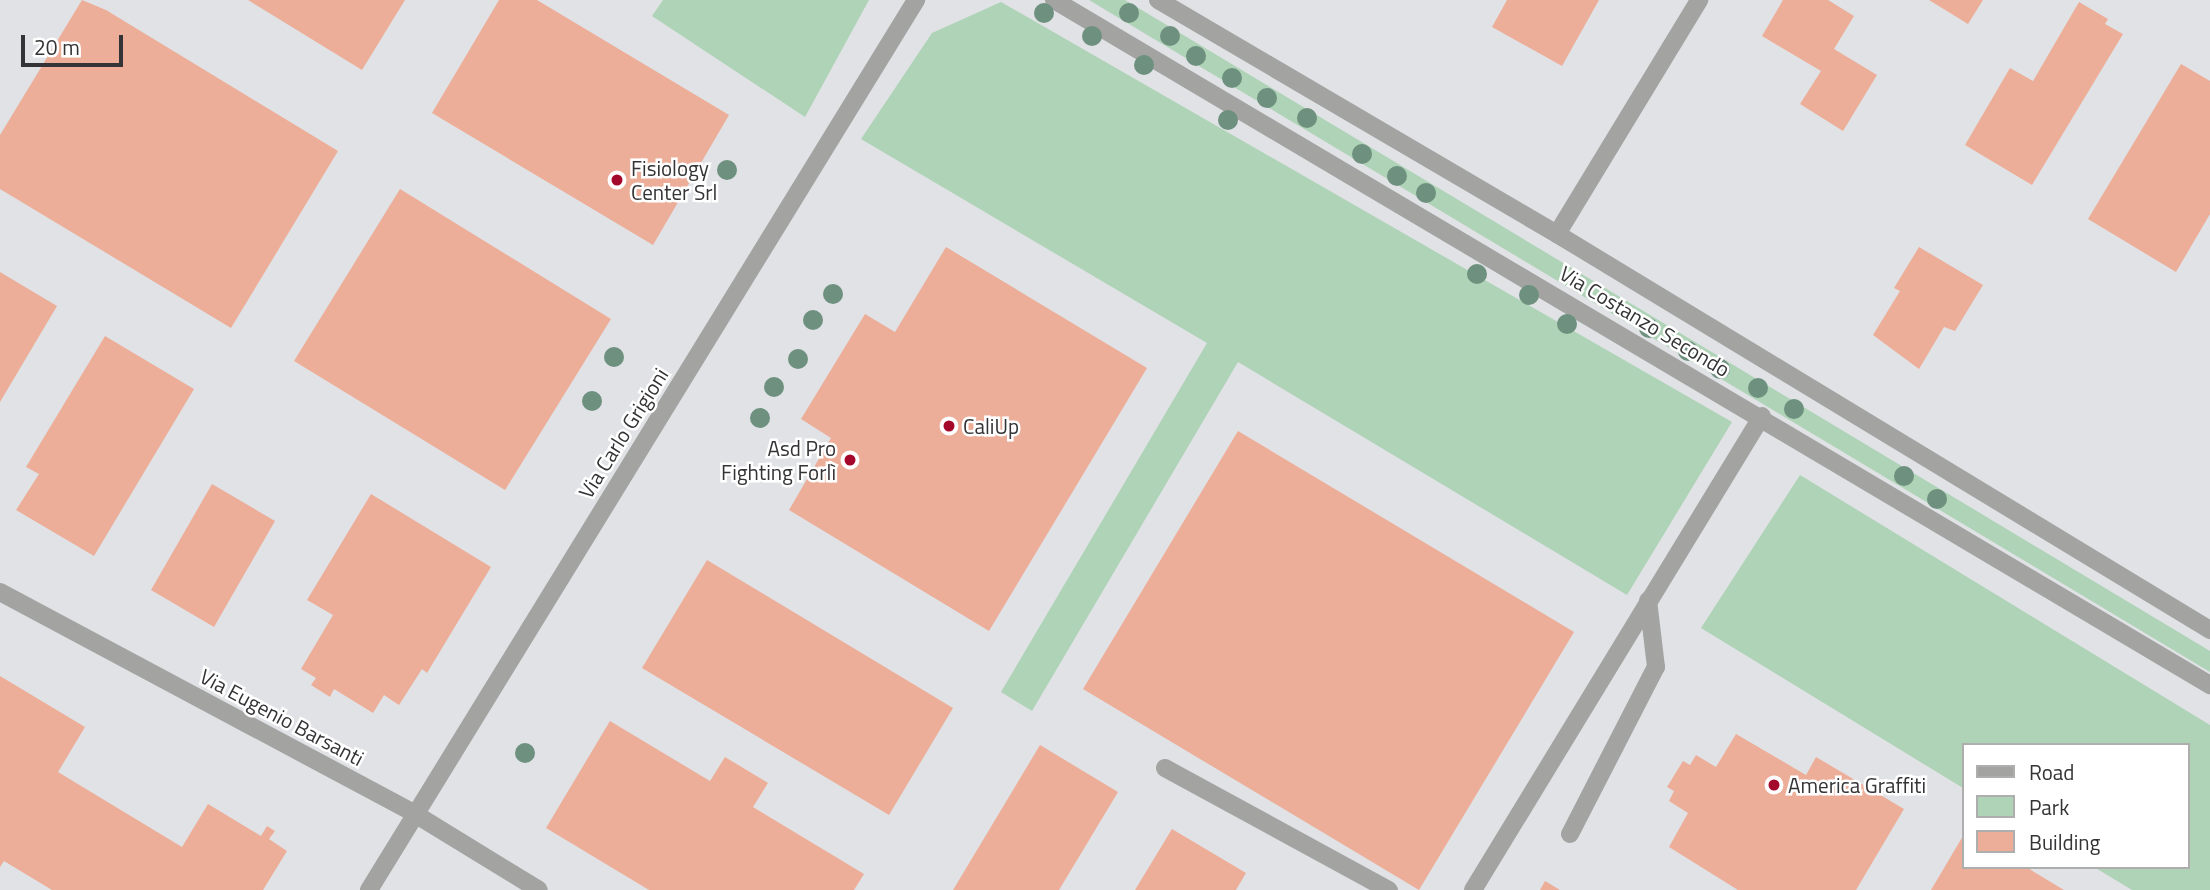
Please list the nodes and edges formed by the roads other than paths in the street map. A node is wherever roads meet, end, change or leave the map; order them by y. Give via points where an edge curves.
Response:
1 (916, 0) edge
2 (1054, 0) edge
3 (1158, 0) edge
4 (1699, 0) edge
5 (1557, 234) junction
6 (1762, 416) junction
7 (0, 592) edge
8 (1648, 600) junction
9 (2210, 630) edge
10 (2210, 685) edge
11 (1165, 768) dead end
12 (415, 814) junction
13 (1570, 834) dead end
14 (369, 890) edge
15 (539, 890) edge
16 (1389, 890) edge
17 (1473, 890) edge

1 - 12 street, Via Carlo Grigioni
2 - 6 street, Via Costanzo Secondo
3 - 5 street, Via Costanzo Secondo
4 - 5 street
5 - 9 street, Via Costanzo Secondo
6 - 8 street
6 - 10 street, Via Costanzo Secondo
7 - 12 street, Via Eugenio Barsanti
8 - 13 street via 1656,667
8 - 17 street
11 - 16 street
12 - 14 street, Via Carlo Grigioni
12 - 15 street, Via Eugenio Barsanti

